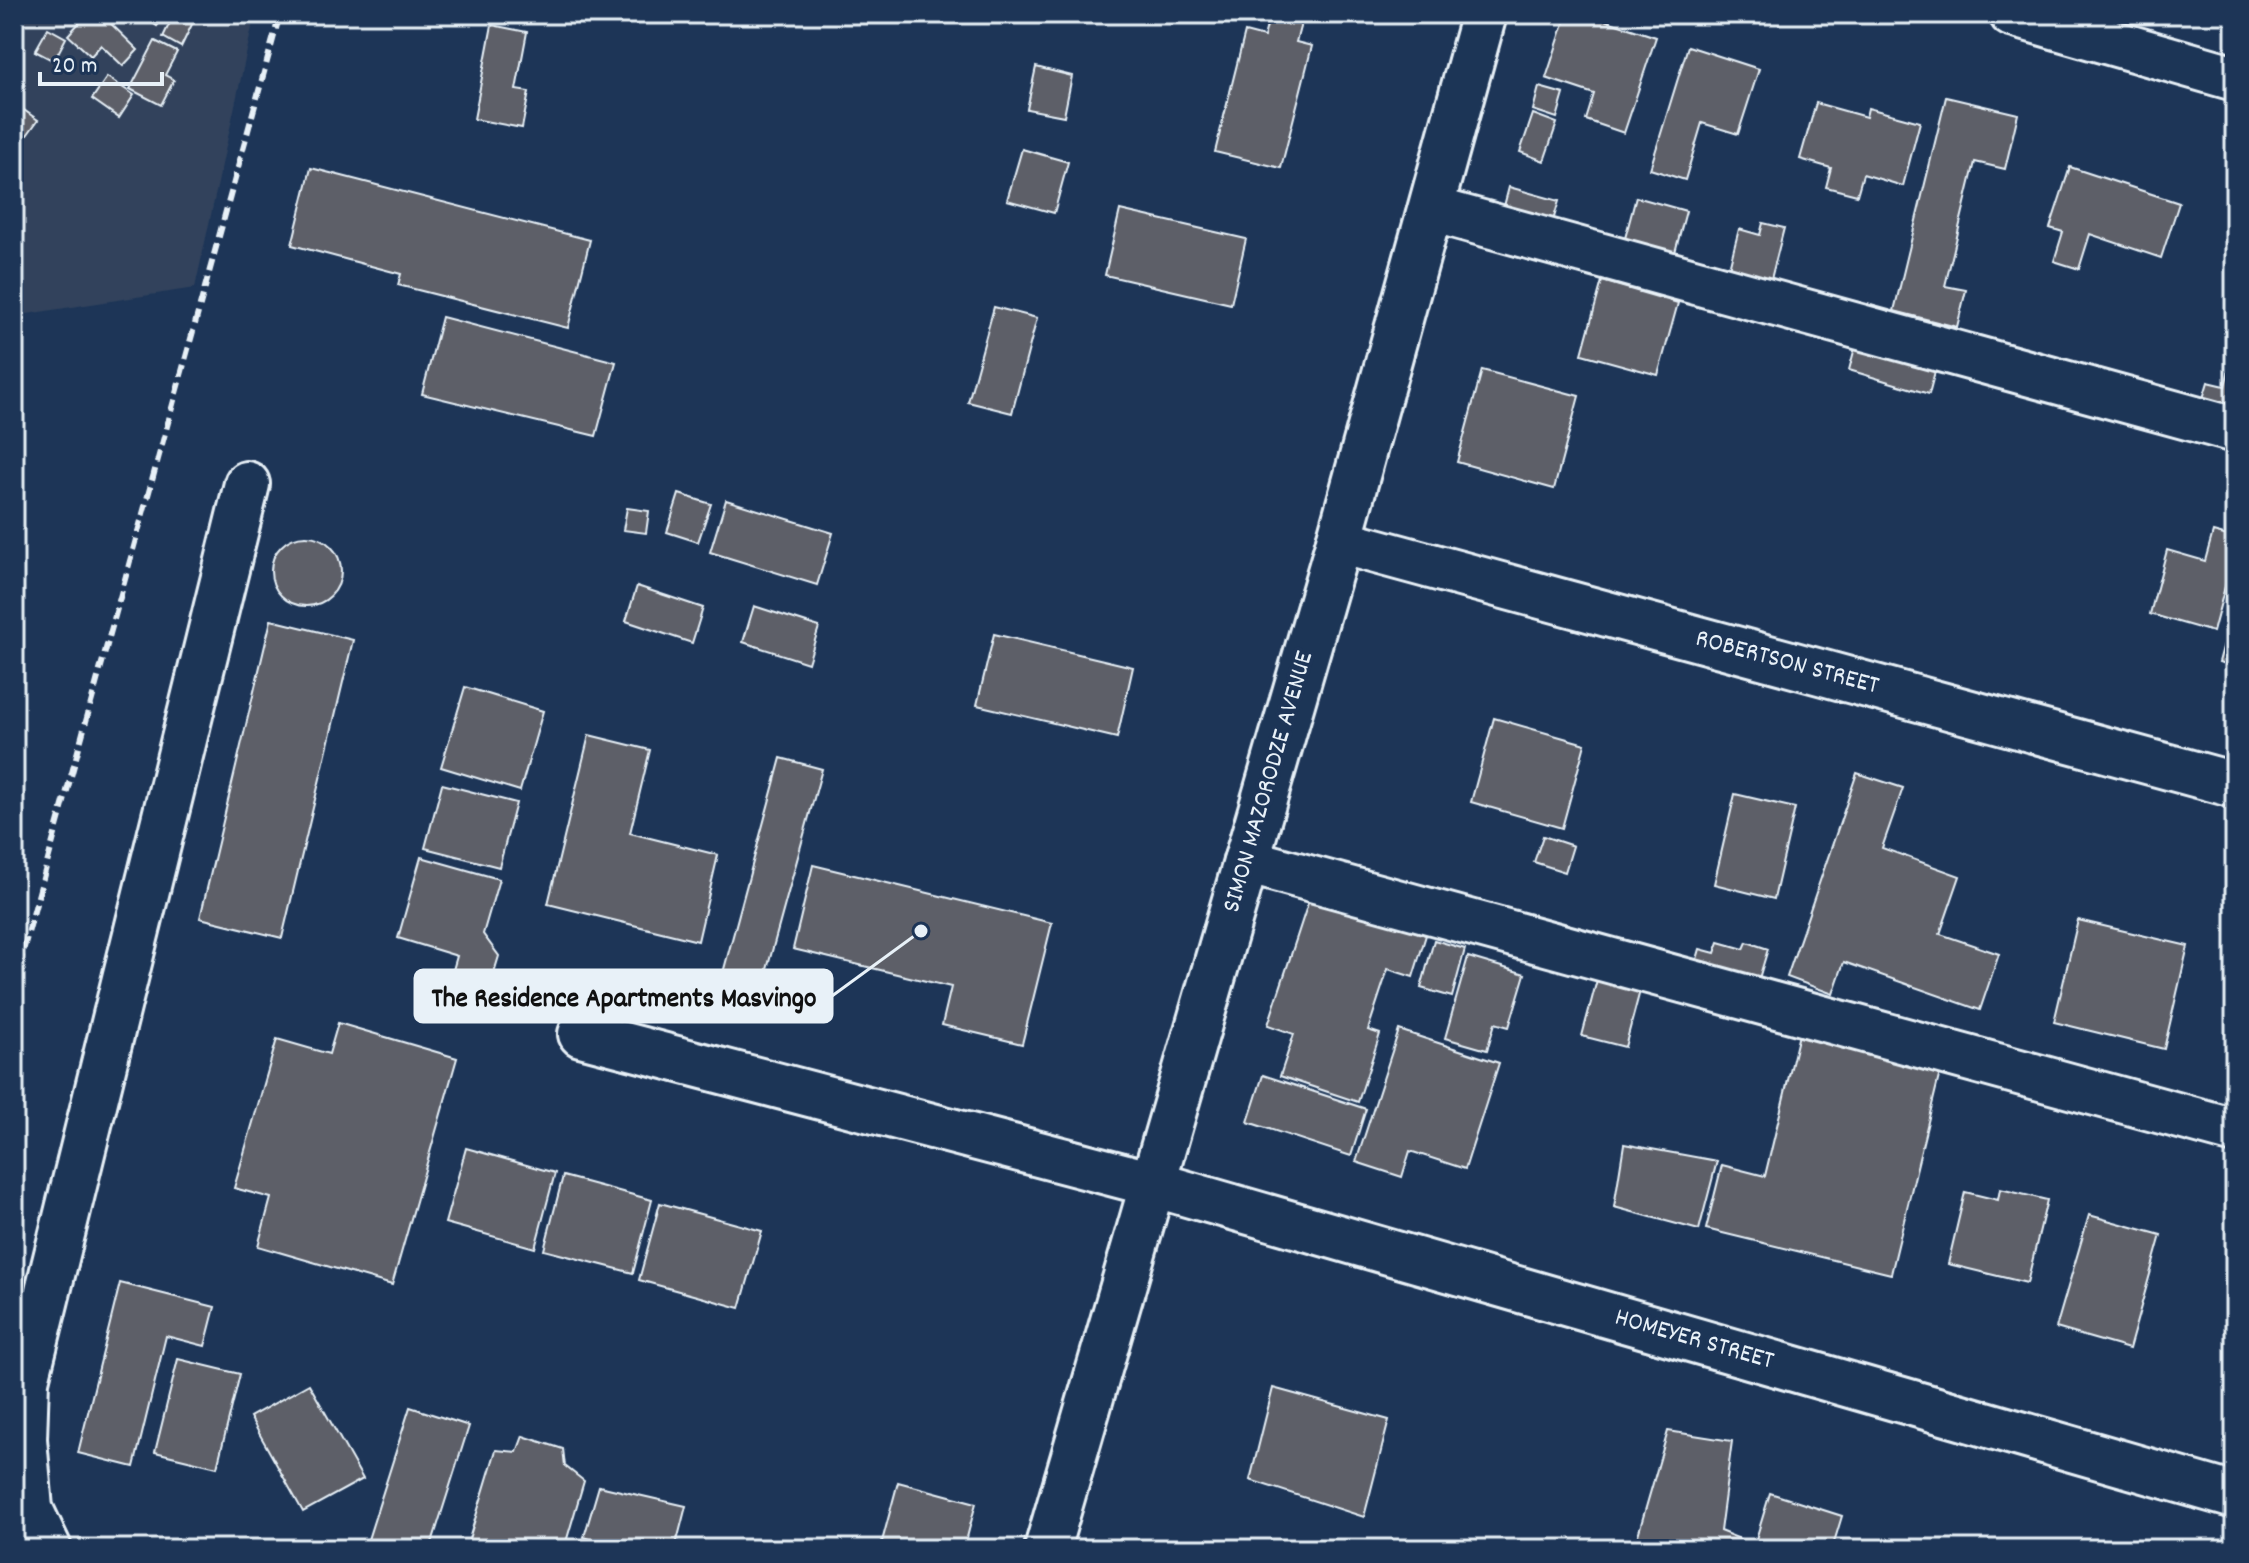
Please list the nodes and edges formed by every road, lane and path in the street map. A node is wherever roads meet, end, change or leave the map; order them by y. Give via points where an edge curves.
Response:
1 (1484, 14) edge
2 (2012, 14) edge
3 (2235, 78) edge
4 (1431, 209) junction
5 (2235, 430) edge
6 (247, 484) dead end
7 (1339, 541) junction
8 (2235, 785) edge
9 (1246, 861) junction
10 (581, 1034) dead end
11 (2235, 1131) edge
12 (1153, 1184) junction
13 (2235, 1496) edge
14 (49, 1549) edge
15 (1047, 1549) edge

1 - 4 street, SIMON MAZORODZE AVENUE
2 - 3 street
4 - 5 street
4 - 7 street, SIMON MAZORODZE AVENUE
6 - 14 street via 26,1380 30,1509
7 - 8 street, ROBERTSON STREET
7 - 9 street, SIMON MAZORODZE AVENUE
9 - 11 street
9 - 12 street, SIMON MAZORODZE AVENUE
10 - 12 street, HOMEYER STREET
12 - 13 street, HOMEYER STREET
12 - 15 street, SIMON MAZORODZE AVENUE

